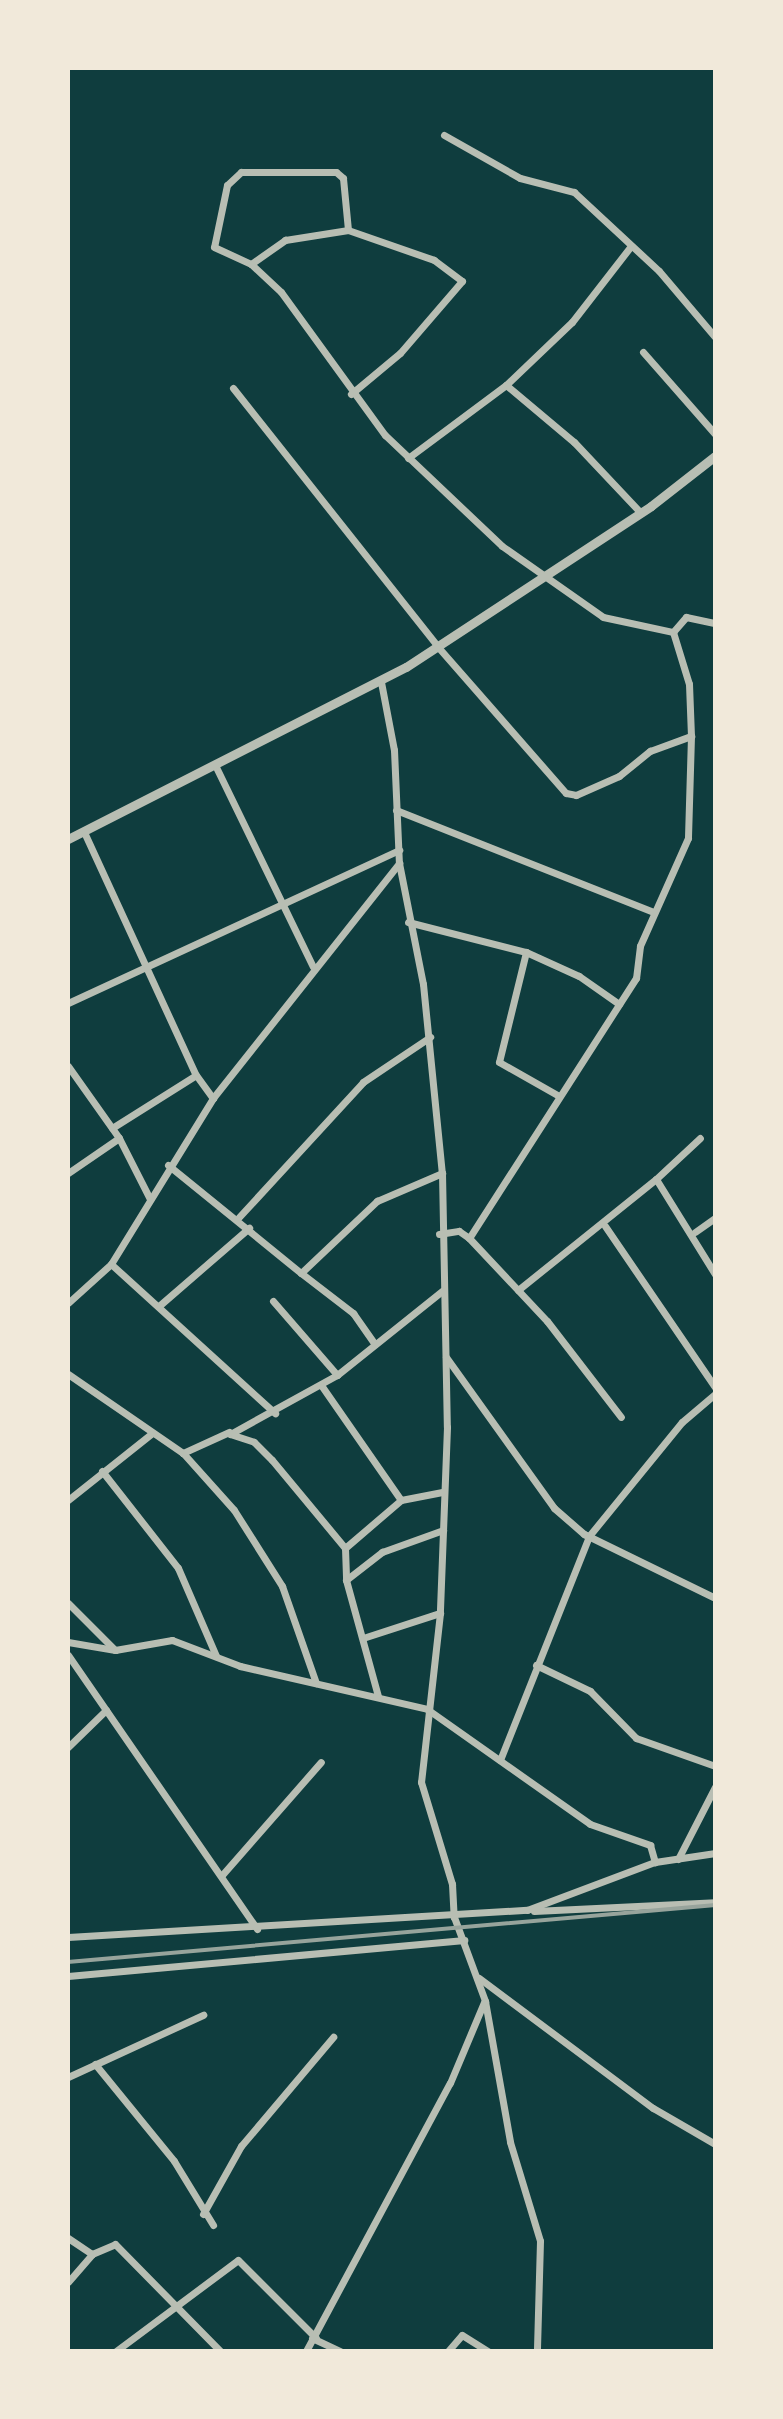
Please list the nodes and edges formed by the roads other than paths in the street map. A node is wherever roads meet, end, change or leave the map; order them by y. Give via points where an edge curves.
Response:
1 (444, 135) dead end
2 (348, 230) junction
3 (631, 246) junction
4 (251, 264) junction
5 (715, 337) edge
6 (643, 352) dead end
7 (506, 385) junction
8 (233, 388) dead end
9 (351, 394) junction
10 (715, 434) edge
11 (715, 456) edge
12 (408, 458) junction
13 (641, 513) junction
14 (545, 577) junction
15 (715, 623) edge
16 (673, 632) junction
17 (438, 647) junction
18 (380, 682) junction
19 (691, 736) junction
20 (216, 767) junction
21 (396, 810) junction
22 (84, 832) junction
23 (68, 839) edge
24 (399, 850) junction
25 (399, 863) junction
26 (281, 901) junction
27 (653, 912) junction
28 (408, 922) junction
29 (526, 952) junction
30 (144, 964) junction
31 (313, 967) junction
32 (68, 1003) edge
33 (619, 1004) junction
34 (430, 1037) junction
35 (68, 1066) edge
36 (196, 1075) junction
37 (559, 1096) junction
38 (213, 1098) junction
39 (112, 1128) junction
40 (119, 1138) junction
41 (700, 1138) dead end
42 (168, 1164) junction
43 (68, 1172) edge
44 (442, 1173) junction
45 (656, 1179) junction
46 (150, 1199) junction
47 (239, 1217) junction
48 (715, 1217) edge
49 (605, 1226) junction
50 (249, 1227) junction
51 (695, 1232) junction
52 (439, 1234) junction
53 (469, 1238) junction
54 (111, 1264) junction
55 (301, 1273) junction
56 (715, 1274) edge
57 (518, 1290) junction
58 (442, 1291) junction
59 (273, 1301) dead end
60 (68, 1303) edge
61 (160, 1305) junction
62 (375, 1344) junction
63 (446, 1356) junction
64 (68, 1374) edge
65 (337, 1375) junction
66 (321, 1385) junction
67 (715, 1387) edge
68 (715, 1394) edge
69 (275, 1413) junction
70 (621, 1417) dead end
71 (229, 1433) junction
72 (151, 1434) junction
73 (183, 1453) junction
74 (102, 1471) junction
75 (442, 1492) junction
76 (70, 1496) edge
77 (401, 1500) junction
78 (443, 1530) junction
79 (589, 1536) junction
80 (345, 1548) junction
81 (346, 1580) junction
82 (715, 1598) edge
83 (68, 1602) edge
84 (440, 1613) junction
85 (366, 1637) junction
86 (68, 1642) edge
87 (115, 1650) junction
88 (68, 1655) edge
89 (216, 1656) junction
90 (536, 1665) junction
91 (316, 1683) junction
92 (378, 1696) junction
93 (427, 1709) junction
94 (106, 1710) junction
95 (68, 1748) edge
96 (500, 1760) junction
97 (321, 1762) dead end
98 (715, 1766) edge
99 (715, 1787) edge
100 (715, 1853) edge
101 (678, 1859) junction
102 (655, 1862) junction
103 (222, 1875) junction
104 (715, 1902) edge
105 (512, 1912) junction
106 (454, 1917) junction
107 (257, 1929) junction
108 (68, 1937) edge
109 (464, 1940) junction
110 (68, 1976) edge
111 (477, 1977) junction
112 (485, 2001) junction
113 (203, 2015) dead end
114 (333, 2037) dead end
115 (95, 2064) junction
116 (68, 2077) edge
117 (715, 2144) edge
118 (203, 2214) junction
119 (213, 2225) dead end
120 (68, 2238) edge
121 (92, 2254) junction
122 (68, 2282) edge
123 (177, 2308) junction
124 (314, 2338) junction
125 (116, 2351) edge
126 (220, 2351) edge
127 (306, 2351) edge
128 (340, 2351) edge
129 (448, 2351) edge
130 (488, 2351) edge
131 (537, 2351) edge

1 - 3 street via 520,178 574,192
2 - 4 street via 285,240
2 - 4 street via 349,184 335,172 241,172 227,185 213,239 219,251
2 - 9 street via 434,260 462,281 400,353
3 - 5 street
3 - 7 street via 572,322
4 - 9 street via 281,292
6 - 10 street
7 - 12 street
7 - 13 street via 574,442
8 - 17 street
9 - 12 street
11 - 13 street
12 - 14 street via 502,546
13 - 14 street
14 - 16 street via 603,617
14 - 17 street
15 - 16 street via 686,617
16 - 19 street via 689,684
17 - 18 street
17 - 19 street via 566,793 576,795 619,776 650,751
18 - 20 street
18 - 21 street via 394,750
19 - 27 street via 688,838
20 - 22 street
20 - 26 street
21 - 24 street
21 - 27 street
22 - 23 street
22 - 30 street
24 - 25 street
24 - 26 street
25 - 28 street
25 - 31 street
26 - 30 street
26 - 31 street
27 - 33 street via 636,978
28 - 29 street
28 - 34 street
29 - 33 street via 579,976
29 - 37 street via 499,1062
30 - 32 street
30 - 36 street
31 - 38 street
33 - 37 street
34 - 44 street
34 - 47 street via 363,1082
35 - 39 street
36 - 38 street
36 - 39 street
37 - 53 street
38 - 42 street
39 - 40 street
40 - 43 street
40 - 46 street
41 - 45 street
42 - 46 street
42 - 47 street
44 - 52 street
44 - 55 street via 377,1201
45 - 49 street
45 - 51 street
46 - 54 street
47 - 50 street
48 - 51 street
49 - 57 street
49 - 67 street
50 - 55 street
50 - 61 street
51 - 56 street
52 - 53 street via 459,1231
52 - 58 street
53 - 57 street
54 - 60 street
54 - 61 street
55 - 62 street via 353,1313
57 - 70 street
58 - 62 street
58 - 63 street
59 - 65 street
61 - 69 street
62 - 65 street
63 - 75 street
63 - 79 street via 554,1508
64 - 72 street
65 - 66 street
66 - 69 street
66 - 77 street
68 - 79 street via 682,1422
69 - 71 street
71 - 73 street
71 - 80 street via 254,1442
72 - 73 street
72 - 74 street
73 - 91 street via 234,1510 282,1586
74 - 76 street
74 - 89 street via 178,1568
75 - 77 street
75 - 78 street
77 - 80 street
78 - 81 street via 382,1552
78 - 84 street
79 - 82 street
79 - 90 street
80 - 81 street
81 - 85 street
83 - 87 street
84 - 85 street
84 - 93 street
85 - 92 street
86 - 87 street
87 - 89 street via 172,1640
88 - 94 street
89 - 91 street
90 - 96 street
90 - 98 street via 590,1691 636,1738
91 - 92 street
92 - 93 street
93 - 96 street
93 - 106 street via 421,1783 449,1871
94 - 95 street
94 - 103 street
96 - 102 street via 590,1824 650,1844
97 - 103 street
99 - 101 street
100 - 101 street
101 - 102 street
102 - 105 street
103 - 107 street
104 - 105 street
105 - 106 street
106 - 107 street
106 - 109 street
107 - 108 street
109 - 110 street
109 - 111 street
111 - 112 street
111 - 117 street via 653,2108
112 - 124 street via 450,2082
112 - 131 street via 510,2142 540,2241
113 - 115 street
114 - 118 street via 241,2146
115 - 116 street
115 - 118 street via 174,2161
118 - 119 street
120 - 121 street
121 - 122 street
121 - 123 street via 115,2244
123 - 124 street via 238,2260
123 - 125 street
123 - 126 street
124 - 127 street
124 - 128 street
129 - 130 street via 462,2335

